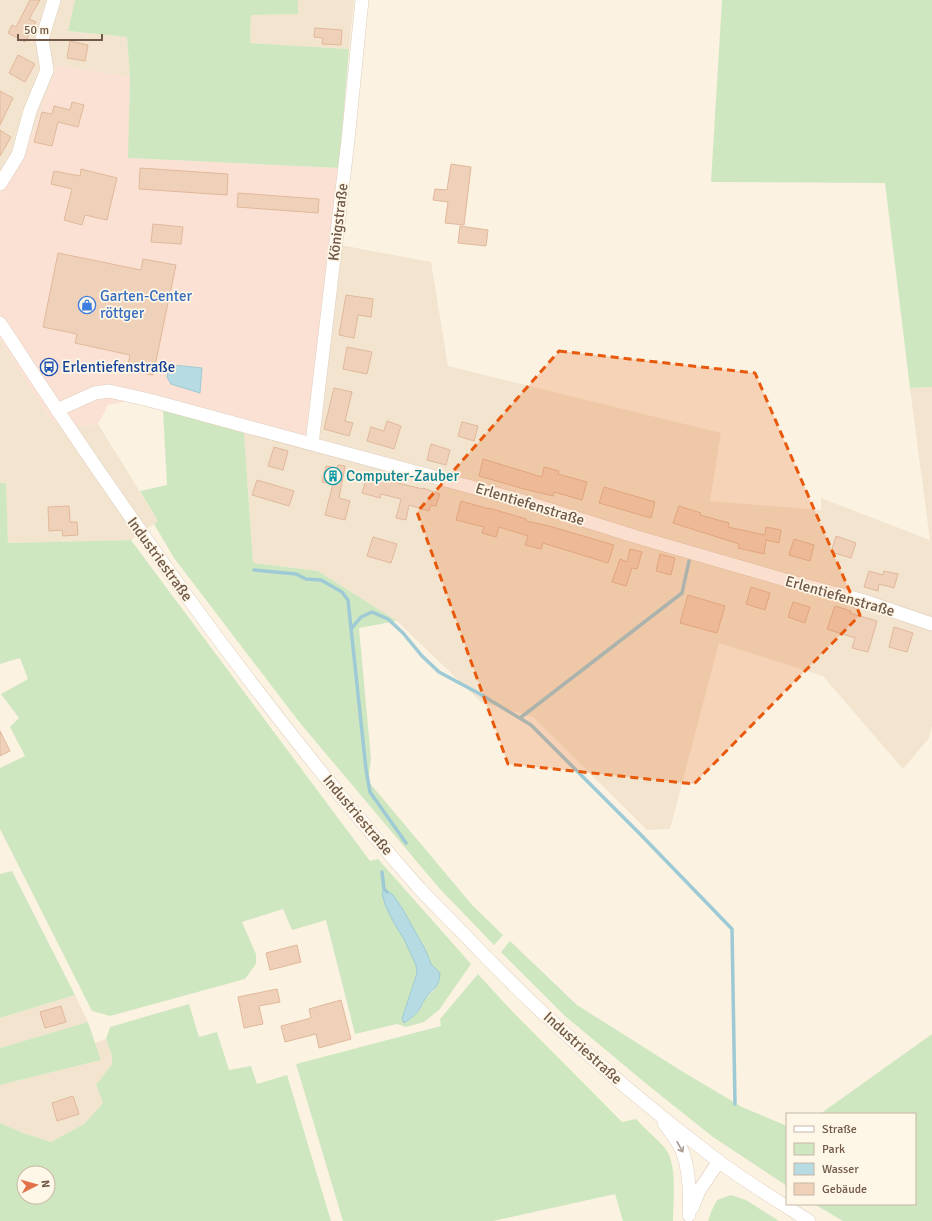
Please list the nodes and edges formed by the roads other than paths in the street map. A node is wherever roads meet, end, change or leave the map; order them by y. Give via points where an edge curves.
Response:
1 (54, 0) edge
2 (362, 0) edge
3 (0, 184) edge
4 (0, 323) edge
5 (56, 410) junction
6 (312, 444) junction
7 (932, 624) edge
8 (658, 1114) junction
9 (719, 1161) junction
10 (689, 1218) edge
11 (809, 1221) edge

1 - 3 street via 42,39 47,70 30,111 18,155
2 - 6 street, Königstraße
4 - 5 street, Industriestraße
5 - 6 street, Erlentiefenstraße via 95,393 109,391
5 - 8 street, Industriestraße via 236,663 296,741 416,883 525,996
6 - 7 street, Erlentiefenstraße via 519,500 637,537 860,600
8 - 9 street, Industriestraße
8 -> 10 street via 683,1152 690,1192
9 - 10 street via 700,1191
9 - 11 street, Industriestraße

